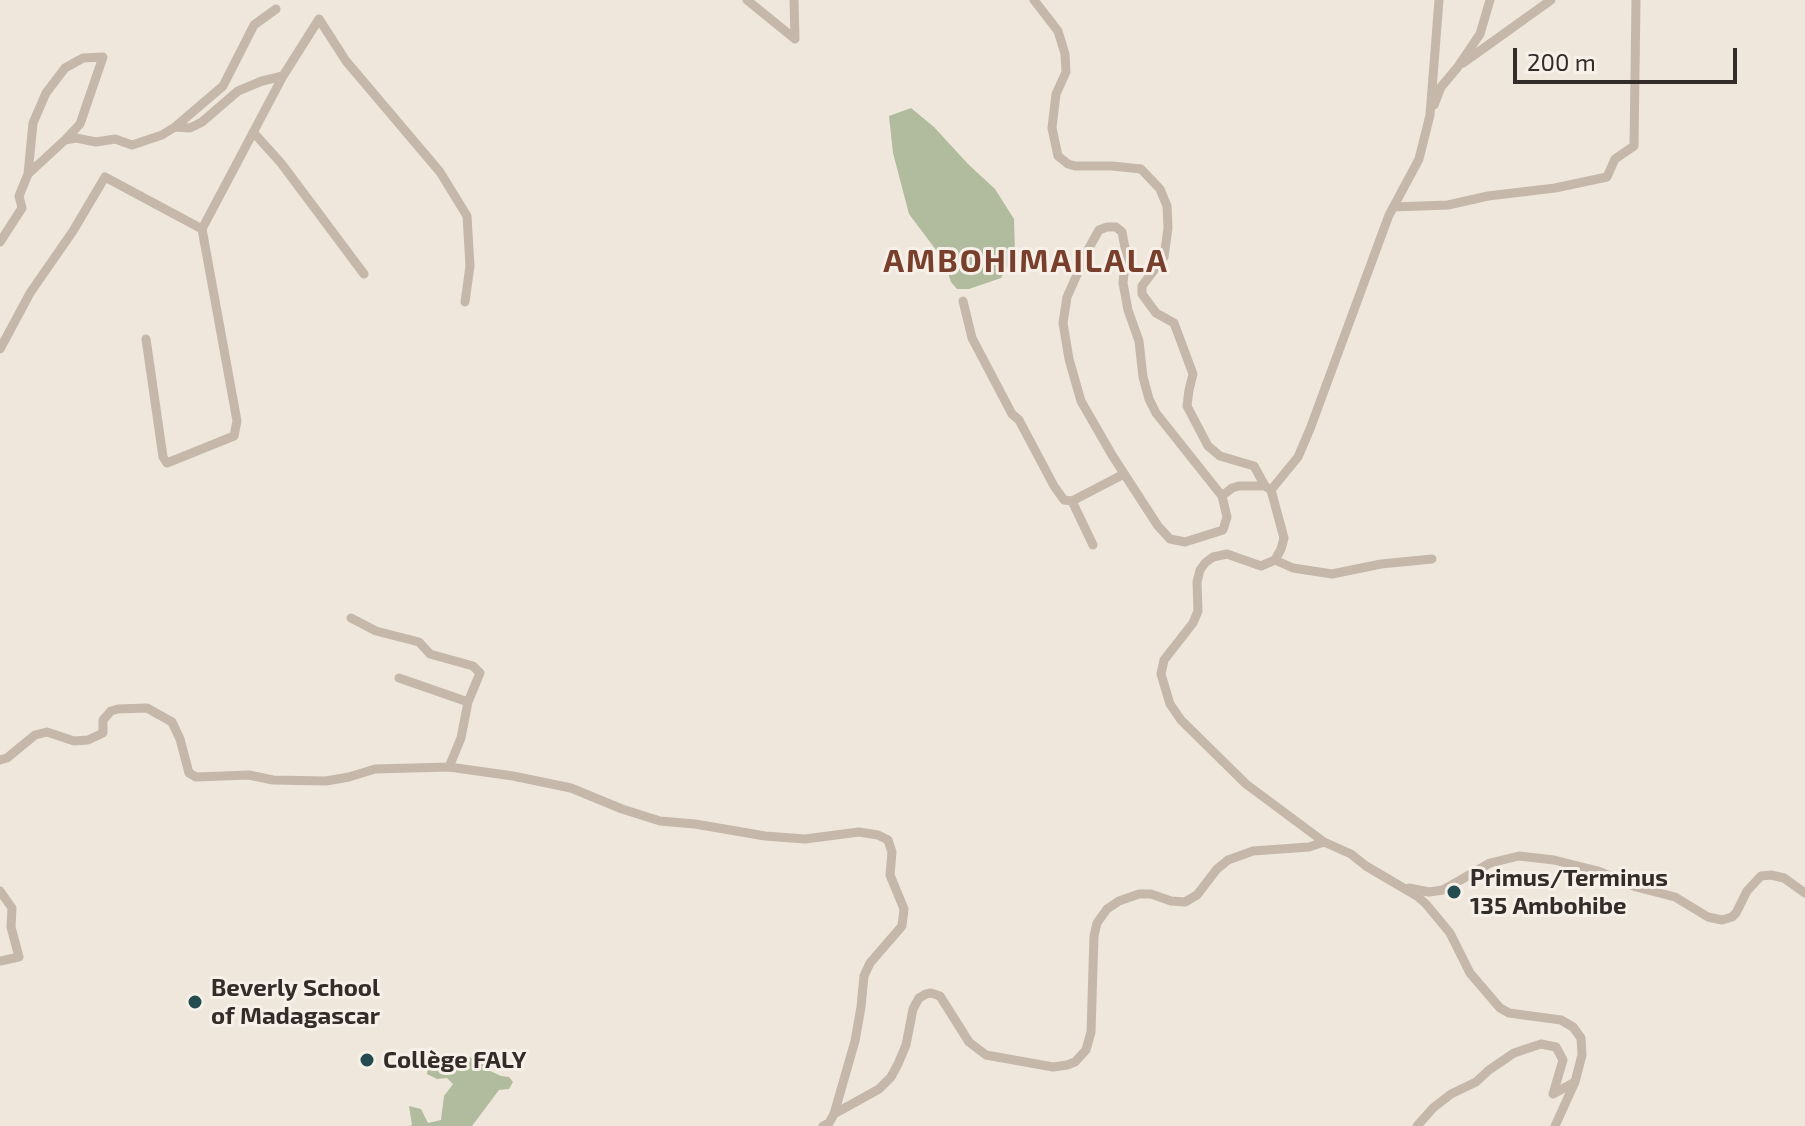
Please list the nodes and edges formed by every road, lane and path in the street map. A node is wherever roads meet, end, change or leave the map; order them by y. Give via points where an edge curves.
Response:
1 (747, 0) edge
2 (794, 0) edge
3 (1034, 0) edge
4 (1439, 0) edge
5 (1490, 0) edge
6 (1551, 0) edge
7 (1636, 0) edge
8 (276, 9) dead end
9 (1457, 68) junction
10 (283, 76) junction
11 (1430, 115) junction
12 (175, 127) junction
13 (253, 132) junction
14 (65, 140) junction
15 (28, 174) junction
16 (1393, 207) junction
17 (202, 229) junction
18 (0, 242) edge
19 (364, 274) dead end
20 (963, 301) dead end
21 (465, 302) dead end
22 (146, 339) dead end
23 (0, 349) edge
24 (1124, 474) junction
25 (1268, 488) junction
26 (1222, 496) junction
27 (1072, 501) junction
28 (1093, 545) dead end
29 (1432, 559) dead end
30 (1275, 560) junction
31 (351, 618) dead end
32 (399, 678) dead end
33 (468, 702) junction
34 (0, 760) edge
35 (449, 767) junction
36 (1324, 842) junction
37 (1402, 886) junction
38 (0, 891) edge
39 (1805, 893) edge
40 (0, 961) edge
41 (1575, 1082) junction
42 (834, 1114) junction
43 (823, 1126) edge
44 (1417, 1126) edge
45 (1555, 1126) edge

1 - 2 street via 795,39
3 - 25 street via 1058,31 1065,54 1066,72 1056,94 1052,128 1058,156 1075,166 1141,169 1160,189 1167,206 1164,257 1142,286 1142,294 1156,313 1174,323 1193,374 1187,406 1208,446 1220,456 1254,466
4 - 11 street
5 - 9 street via 1480,34
6 - 9 street
7 - 16 street via 1634,146 1615,159 1607,177 1448,205
8 - 12 street via 254,25 223,86
9 - 11 street via 1441,87
10 - 12 street via 238,91 190,128
10 - 13 street
10 - 21 street via 319,19 346,61 440,172 467,216 470,266
11 - 16 street via 1419,159
12 - 14 street via 132,145 115,139
13 - 17 street
13 - 19 street
14 - 15 street
14 - 15 street via 80,124 103,57 83,58 65,68 46,93 33,123
15 - 18 street via 19,196 22,208
16 - 25 street via 1298,457
17 - 22 street via 237,421 234,436 167,463
17 - 23 street via 105,177
20 - 27 street via 972,338 1012,414 1059,493
24 - 26 street via 1170,539 1185,542 1223,530 1227,517
24 - 26 street via 1081,401 1063,323 1067,297 1089,248 1099,230 1107,227 1122,232 1123,283 1149,399
24 - 27 street
25 - 26 street via 1239,486
25 - 30 street via 1284,538
27 - 28 street
29 - 30 street via 1332,574
30 - 36 street via 1261,566 1227,554 1205,563 1197,582 1198,611 1164,660 1161,674 1181,720 1246,784
31 - 33 street via 419,642 430,654 473,666 480,673
32 - 33 street
33 - 35 street
34 - 35 street via 35,735 47,732 88,740 103,733 103,720 111,711 147,708 172,722 189,773 196,777 326,781 375,769
35 - 42 street via 571,788 660,821 765,836 805,839 859,832 888,840 890,875 904,909 902,926 864,976 855,1041
36 - 37 street
36 - 42 street via 1253,851 1228,860 1185,902 1139,894 1107,909 1094,936 1091,1032 1086,1050 1075,1062 1053,1067 986,1055 969,1042 940,996 926,994 913,1009 906,1045 891,1077
37 - 39 street via 1443,890 1490,863 1519,856 1598,871 1675,897 1722,920 1736,913 1761,876 1784,878
37 - 41 street via 1442,921 1470,973 1500,1008 1573,1027 1582,1044
38 - 40 street via 12,908 19,957
41 - 44 street via 1553,1094 1563,1060 1556,1047 1541,1044 1514,1053 1451,1094
41 - 45 street
42 - 43 street

